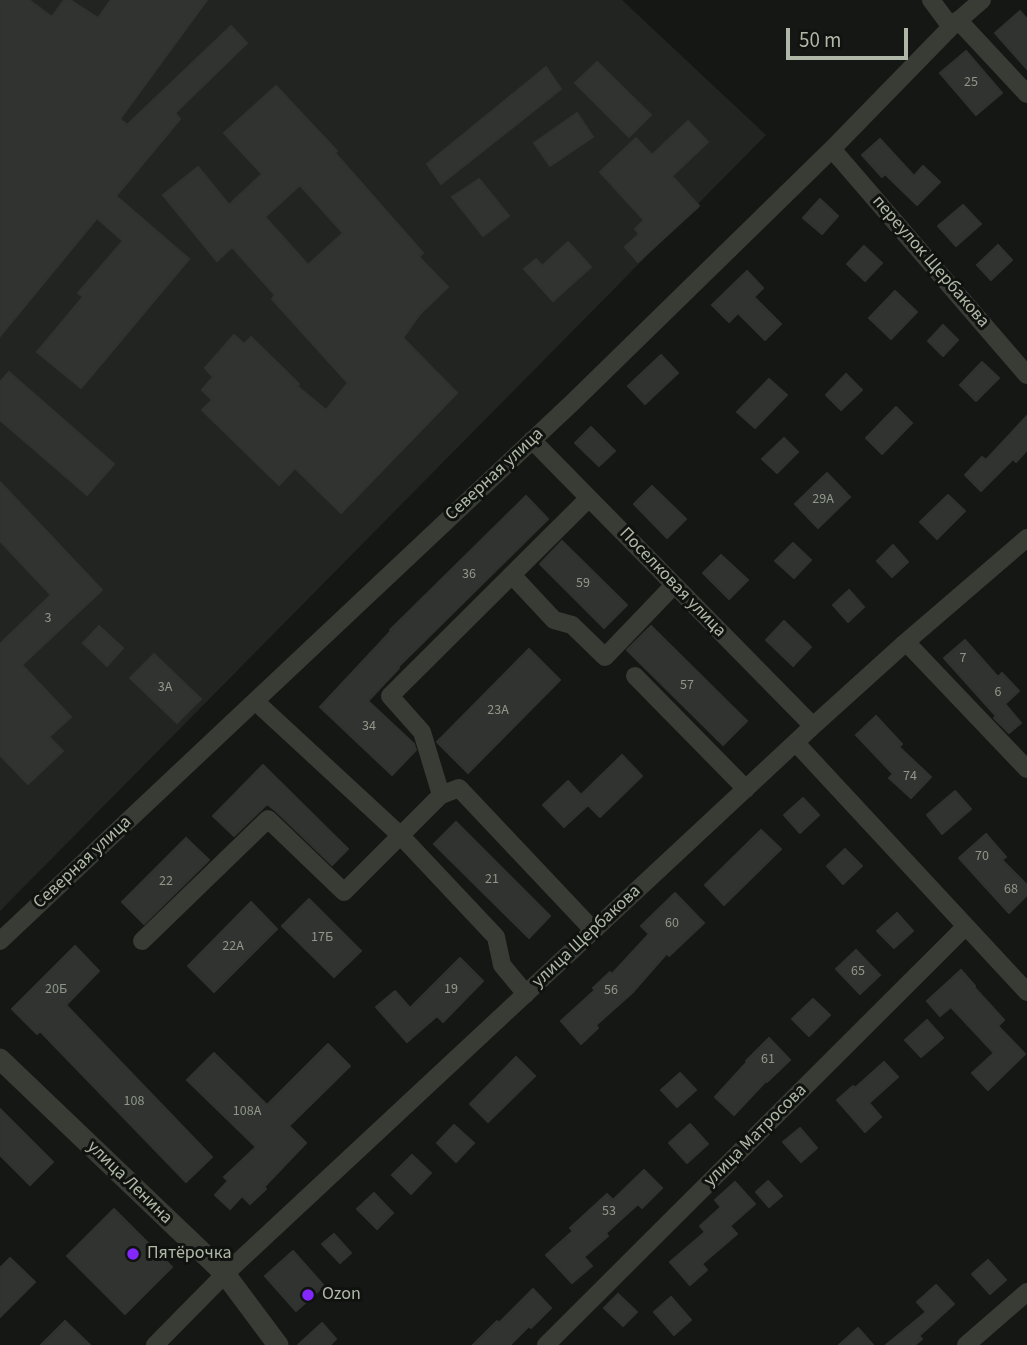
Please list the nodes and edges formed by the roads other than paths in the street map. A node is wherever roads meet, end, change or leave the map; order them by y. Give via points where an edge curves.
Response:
1 (931, 0) edge
2 (982, 0) edge
3 (955, 23) junction
4 (1027, 94) edge
5 (832, 149) junction
6 (1027, 375) edge
7 (532, 440) junction
8 (589, 498) junction
9 (1027, 538) edge
10 (512, 575) junction
11 (674, 585) junction
12 (905, 642) junction
13 (635, 676) dead end
14 (255, 701) junction
15 (813, 726) junction
16 (796, 743) junction
17 (1027, 769) edge
18 (746, 789) junction
19 (441, 795) junction
20 (400, 835) junction
21 (965, 927) junction
22 (594, 931) junction
23 (0, 941) edge
24 (142, 941) dead end
25 (1027, 992) edge
26 (526, 995) junction
27 (0, 1059) edge
28 (225, 1275) junction
29 (1027, 1292) edge
30 (155, 1345) edge
31 (278, 1345) edge
32 (546, 1345) edge
33 (966, 1345) edge

1 - 3 street
2 - 3 street, Северная улица
3 - 4 street
3 - 5 street, Северная улица
5 - 6 street, переулок Щербакова
5 - 7 street, Северная улица
7 - 8 street, Поселковая улица
7 - 14 street, Северная улица
8 - 10 street
8 - 11 street, Поселковая улица
9 - 12 street, улица Щербакова
10 - 11 street via 554,620 572,625 605,657
10 - 19 street via 390,696 422,732
11 - 15 street, Поселковая улица
12 - 15 street, улица Щербакова
12 - 17 street
13 - 18 street
14 - 20 street
14 - 23 street, Северная улица
15 - 16 street, улица Щербакова
16 - 18 street, улица Щербакова
16 - 21 street
18 - 22 street, улица Щербакова
19 - 20 street
19 - 22 street via 459,788
20 - 24 street via 344,892 268,819
20 - 26 street via 496,937 502,965
21 - 25 street
21 - 32 street, улица Матросова
22 - 26 street, улица Щербакова
26 - 28 street, улица Щербакова
27 - 28 street, улица Ленина
28 - 30 street, улица Щербакова
28 - 31 street, улица Ленина
29 - 33 street

